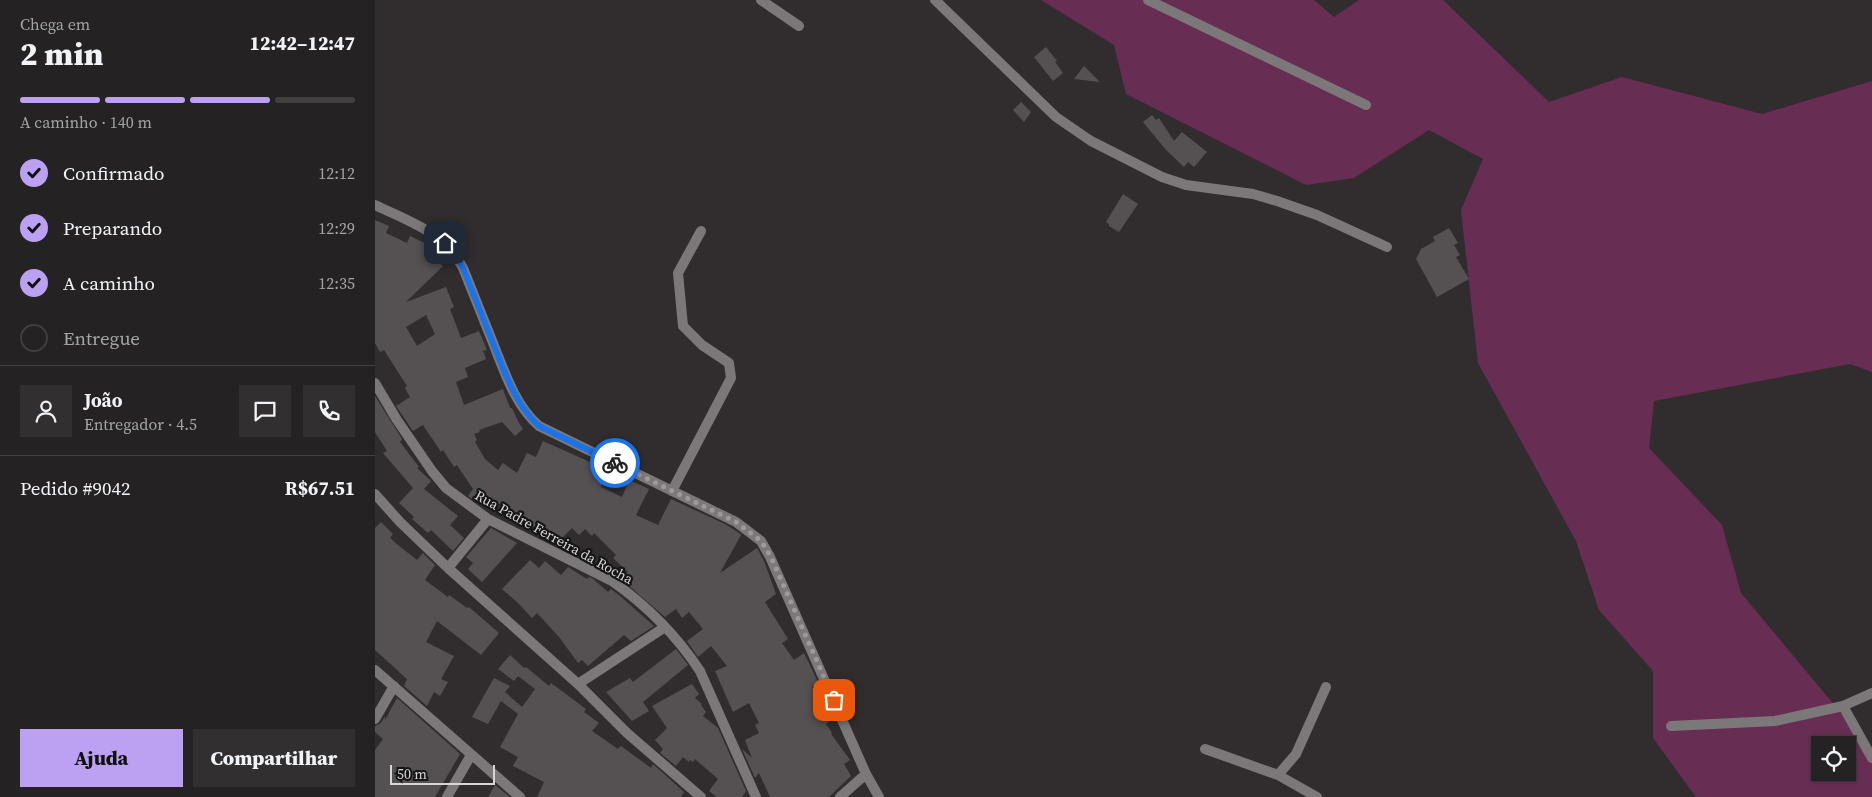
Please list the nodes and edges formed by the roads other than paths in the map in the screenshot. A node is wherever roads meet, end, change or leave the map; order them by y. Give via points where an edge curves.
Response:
1 (761, 0) edge
2 (935, 0) edge
3 (1148, 0) edge
4 (799, 26) dead end
5 (1366, 105) dead end
6 (375, 205) edge
7 (701, 231) dead end
8 (1387, 247) dead end
9 (375, 383) edge
10 (672, 491) junction
11 (375, 494) edge
12 (488, 519) junction
13 (448, 568) junction
14 (665, 627) junction
15 (375, 670) edge
16 (578, 684) junction
17 (394, 686) junction
18 (1326, 687) dead end
19 (1872, 693) edge
20 (1843, 706) junction
21 (375, 719) edge
22 (1671, 726) dead end
23 (1205, 749) dead end
24 (471, 755) junction
25 (1872, 758) edge
26 (865, 774) junction
27 (1278, 775) junction
28 (447, 797) edge
29 (520, 797) edge
30 (701, 797) edge
31 (755, 797) edge
32 (840, 797) edge
33 (879, 797) edge
34 (1317, 797) edge

1 - 4 street
2 - 8 street via 1056,117 1099,145 1162,177 1186,185 1277,200
3 - 5 street
6 - 10 street via 430,232 455,253 508,380 529,417 539,426
7 - 10 street via 678,273 683,326 702,345 729,363 731,378
9 - 12 street, Rua Padre Ferreira da Rocha via 397,420 446,488
10 - 26 street via 736,522 761,541 771,557
11 - 13 street
12 - 13 street
12 - 14 street, Rua Padre Ferreira da Rocha via 612,581 630,593
13 - 16 street
14 - 16 street
14 - 31 street, Rua Padre Ferreira da Rocha via 690,655 699,671
15 - 17 street
16 - 30 street via 627,733
17 - 21 street
17 - 24 street
18 - 27 street via 1296,754
19 - 20 street
20 - 22 street via 1775,721
20 - 25 street
23 - 27 street
24 - 28 street
24 - 29 street
26 - 32 street
26 - 33 street
27 - 34 street

